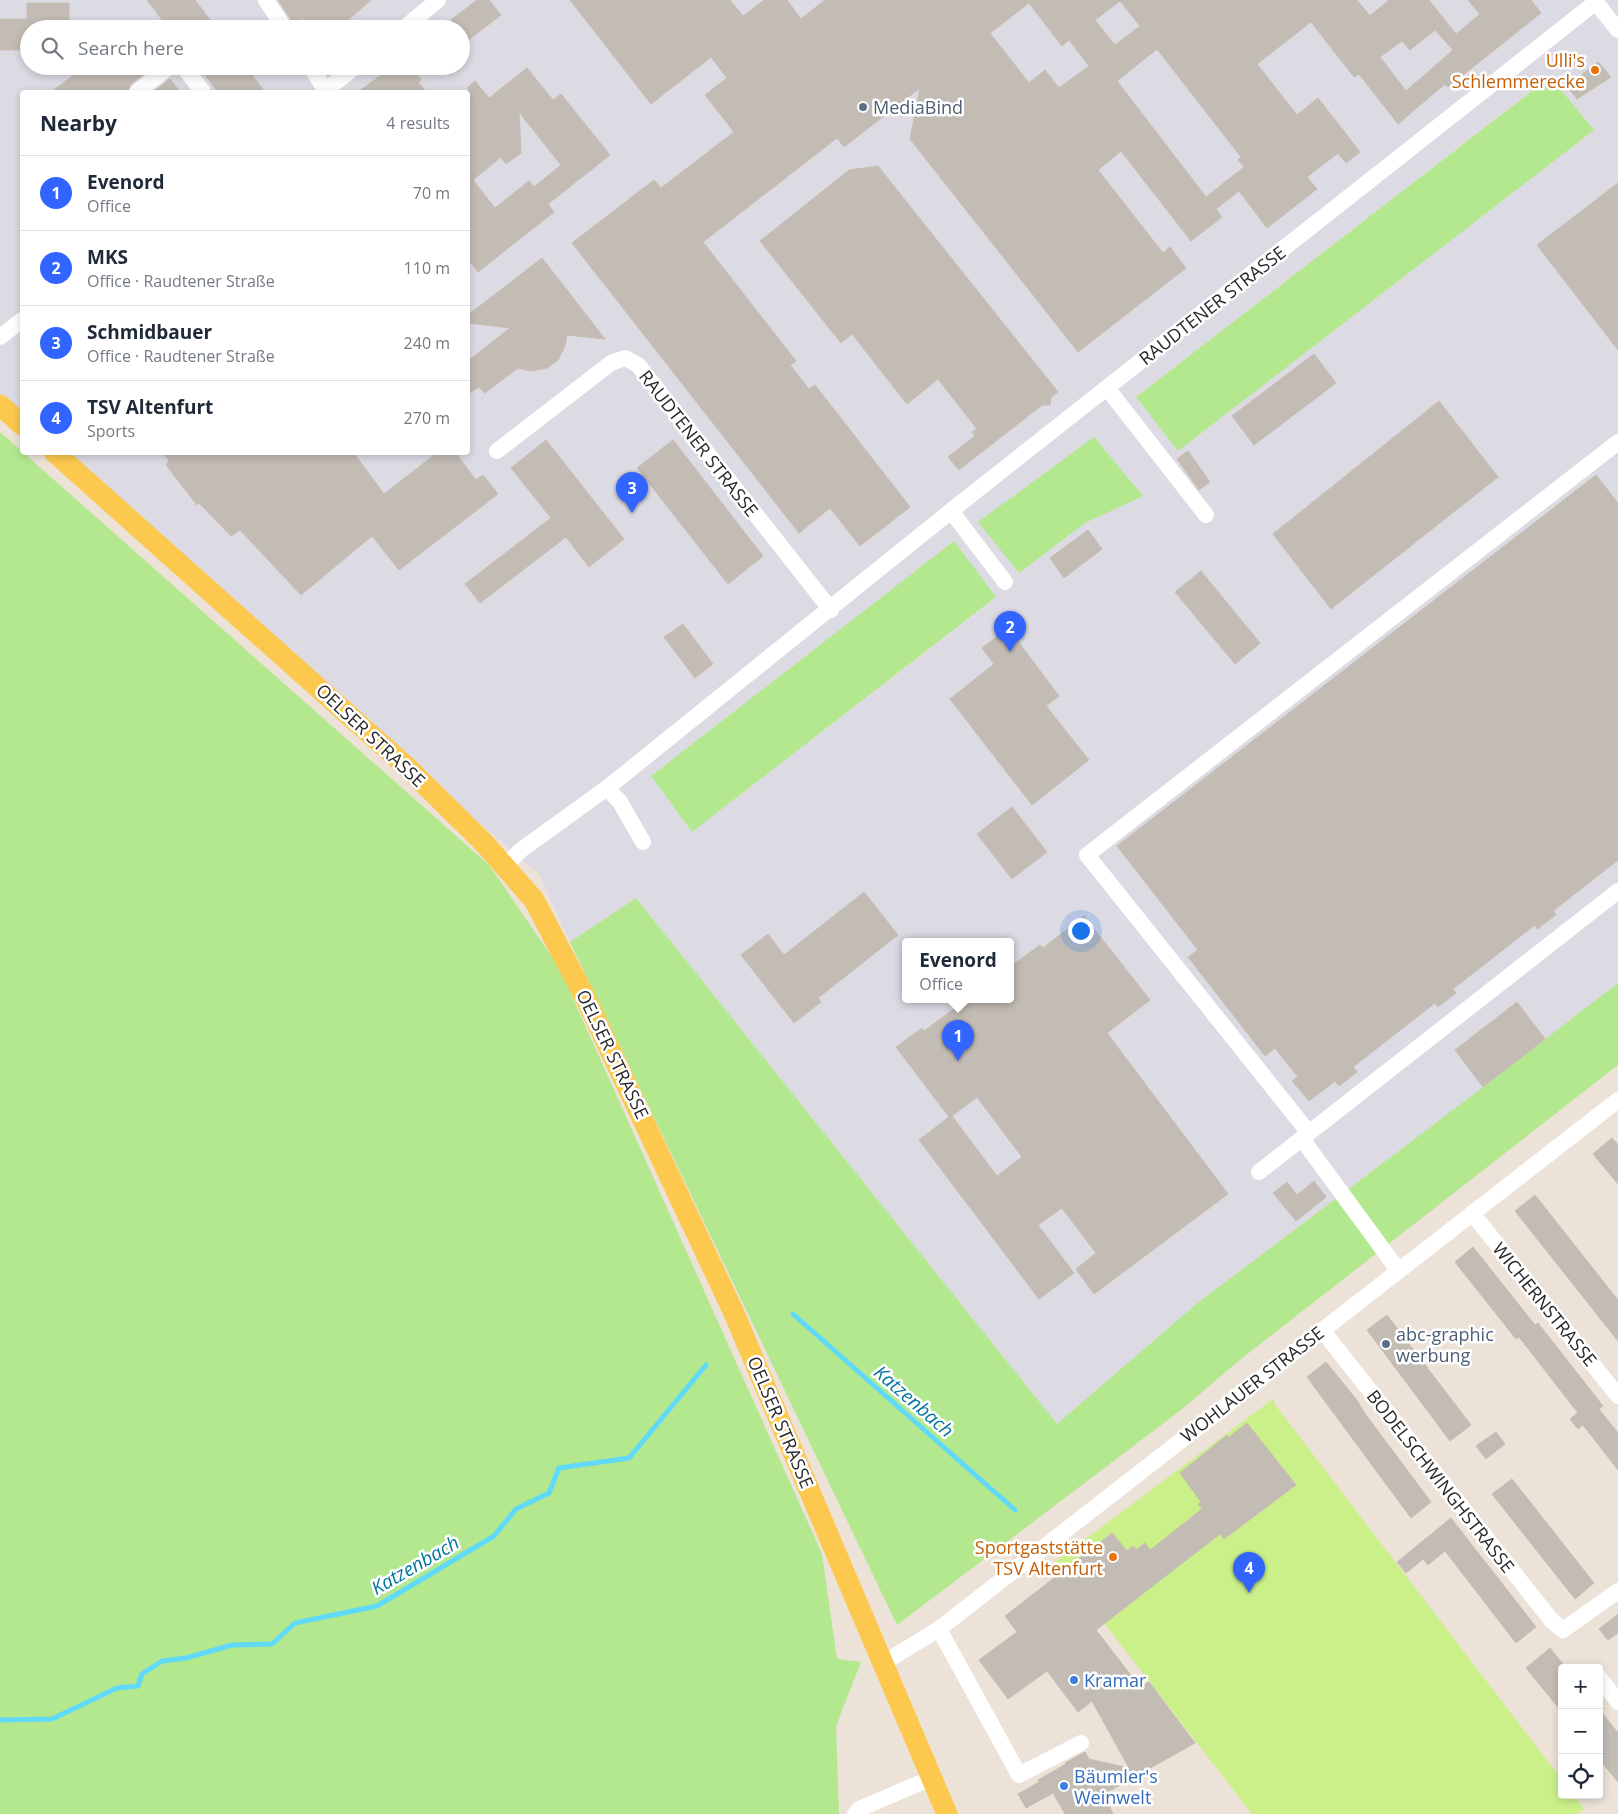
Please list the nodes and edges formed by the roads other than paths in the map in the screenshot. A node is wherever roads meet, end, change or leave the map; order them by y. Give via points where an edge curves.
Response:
1 (266, 0) edge
2 (438, 0) edge
3 (1595, 1) edge
4 (279, 20) edge
5 (414, 20) edge
6 (1618, 30) edge
7 (159, 75) edge
8 (190, 75) edge
9 (315, 75) edge
10 (345, 75) edge
11 (140, 90) edge
12 (201, 90) edge
13 (324, 90) edge
14 (327, 90) edge
15 (20, 322) edge
16 (0, 337) edge
17 (1107, 388) junction
18 (0, 405) edge
19 (20, 423) edge
20 (1618, 442) edge
21 (497, 451) dead end
22 (57, 455) edge
23 (951, 511) junction
24 (1206, 514) dead end
25 (1005, 582) dead end
26 (830, 610) junction
27 (607, 788) junction
28 (643, 842) dead end
29 (505, 866) junction
30 (1618, 891) edge
31 (1618, 1100) edge
32 (1306, 1136) junction
33 (1259, 1172) dead end
34 (1472, 1213) junction
35 (1398, 1270) junction
36 (1322, 1330) junction
37 (1618, 1396) edge
38 (1618, 1591) edge
39 (939, 1629) junction
40 (883, 1663) junction
41 (1603, 1682) edge
42 (1618, 1702) edge
43 (1081, 1743) dead end
44 (932, 1778) junction
45 (856, 1814) edge
46 (947, 1814) edge

1 - 4 street
2 - 5 street
3 - 6 street
3 - 17 street, RAUDTENER STRASSE
7 - 11 street
8 - 12 street
9 - 13 street
10 - 14 street
15 - 16 street
17 - 23 street, RAUDTENER STRASSE
17 - 24 street
18 - 19 main road
20 - 32 street via 1087,855
21 - 26 street, RAUDTENER STRASSE via 611,363 625,358 638,365
22 - 29 main road, OELSER STRASSE via 382,744
23 - 25 street
23 - 26 street, RAUDTENER STRASSE
26 - 27 street, RAUDTENER STRASSE
27 - 28 street via 620,802
27 - 29 street, RAUDTENER STRASSE via 521,850
29 - 40 main road, OELSER STRASSE via 534,900 548,924 655,1142 737,1320
30 - 32 street
31 - 34 street, WOHLAUER STRASSE
32 - 33 street
32 - 35 street
34 - 35 street, WOHLAUER STRASSE
34 - 37 street, WICHERNSTRASSE
35 - 36 street, WOHLAUER STRASSE
36 - 38 street, BODELSCHWINGHSTRASSE via 1552,1621 1563,1630
36 - 39 street, WOHLAUER STRASSE
39 - 40 street, WOHLAUER STRASSE
39 - 43 street via 1018,1775
40 - 44 main road, OELSER STRASSE
41 - 42 street
44 - 45 street via 859,1809
44 - 46 main road, OELSER STRASSE

